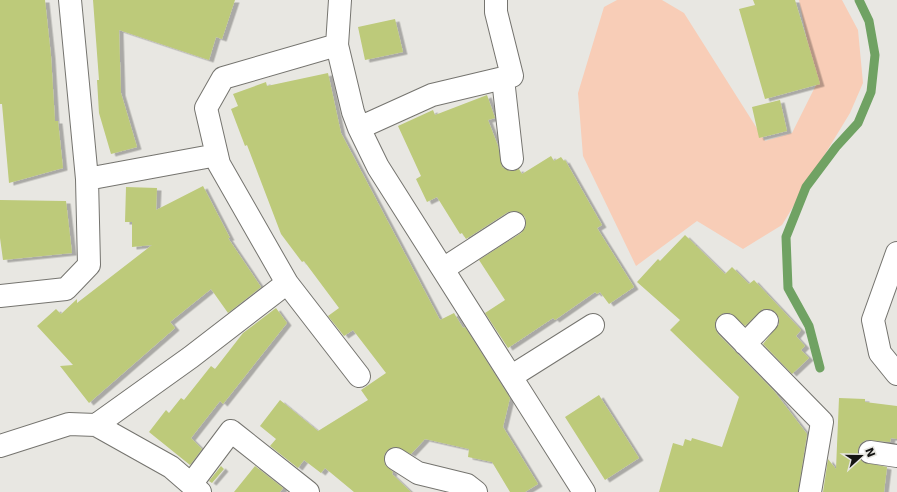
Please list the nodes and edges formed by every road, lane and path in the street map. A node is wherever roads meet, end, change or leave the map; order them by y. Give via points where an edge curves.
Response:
1 (70, 0) edge
2 (340, 0) edge
3 (496, 0) edge
4 (337, 45) junction
5 (502, 79) junction
6 (359, 128) junction
7 (217, 155) junction
8 (512, 159) dead end
9 (87, 179) junction
10 (514, 223) dead end
11 (897, 253) edge
12 (443, 269) junction
13 (287, 282) junction
14 (0, 296) edge
15 (767, 321) dead end
16 (593, 325) dead end
17 (727, 325) dead end
18 (745, 344) junction
19 (897, 374) edge
20 (359, 376) dead end
21 (512, 376) junction
22 (96, 425) junction
23 (0, 446) edge
24 (870, 452) dead end
25 (897, 456) edge
26 (396, 458) dead end
27 (196, 488) edge
28 (308, 492) edge
29 (476, 492) edge
30 (584, 492) edge
31 (810, 492) edge

1 - 9 street
2 - 4 street
3 - 5 street via 496,12 512,76
4 - 6 street
4 - 7 street via 223,78 206,108
5 - 6 street via 432,95
5 - 8 street
6 - 12 street via 378,167
7 - 9 street
7 - 13 street via 219,164
9 - 14 street via 89,265 66,289
10 - 12 street
11 - 19 street via 873,320 880,353
12 - 21 street
13 - 20 street
13 - 22 street via 191,357
15 - 18 street
16 - 21 street
17 - 18 street
18 - 31 street via 822,422
21 - 30 street
22 - 23 street via 69,424
22 - 27 street via 171,467
24 - 25 street
26 - 29 street via 418,473 467,485
27 - 28 street via 231,432

